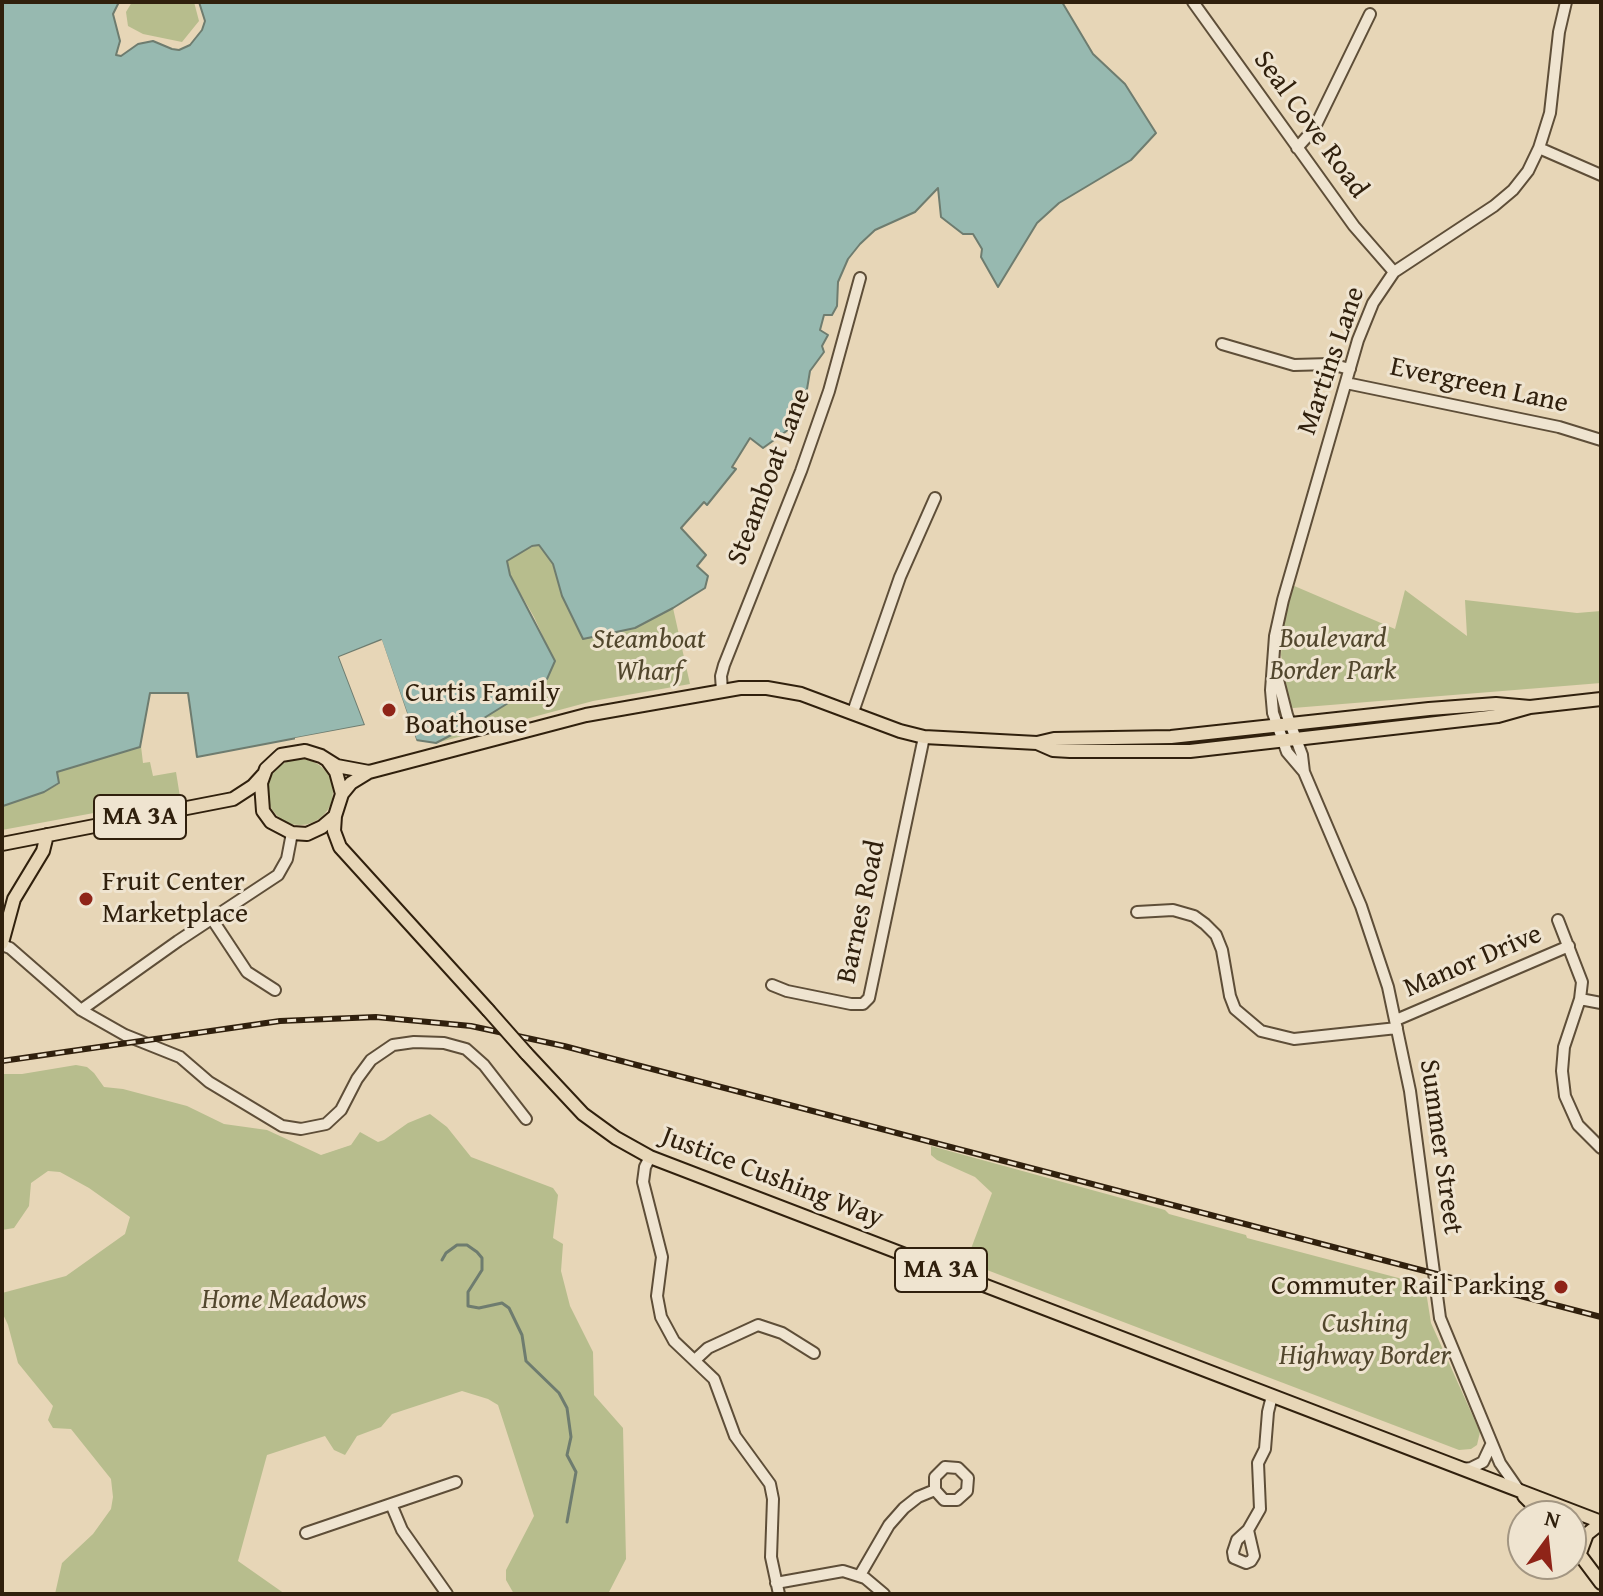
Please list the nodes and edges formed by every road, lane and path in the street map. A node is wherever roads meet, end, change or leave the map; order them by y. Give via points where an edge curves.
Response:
1 (1193, 2) edge
2 (1566, 2) edge
3 (1370, 14) dead end
4 (1297, 148) junction
5 (1539, 148) junction
6 (1601, 175) edge
7 (1394, 272) junction
8 (860, 278) dead end
9 (1222, 344) dead end
10 (1350, 369) junction
11 (1346, 383) junction
12 (1601, 440) edge
13 (935, 498) dead end
14 (722, 691) junction
15 (1601, 699) edge
16 (1530, 707) junction
17 (853, 712) junction
18 (1283, 724) junction
19 (924, 737) junction
20 (1289, 740) junction
21 (1037, 743) junction
22 (328, 761) junction
23 (369, 772) junction
24 (263, 775) junction
25 (342, 794) junction
26 (233, 799) junction
27 (263, 811) junction
28 (335, 816) junction
29 (292, 833) junction
30 (307, 834) junction
31 (47, 835) junction
32 (2, 844) edge
33 (340, 847) junction
34 (1137, 912) dead end
35 (212, 919) junction
36 (1558, 920) dead end
37 (3, 936) edge
38 (1569, 946) junction
39 (772, 985) dead end
40 (275, 990) dead end
41 (1580, 999) junction
42 (1601, 1003) edge
43 (81, 1010) junction
44 (1396, 1024) junction
45 (526, 1119) dead end
46 (1601, 1148) edge
47 (650, 1157) junction
48 (814, 1353) dead end
49 (695, 1360) junction
50 (1272, 1396) junction
51 (1491, 1445) junction
52 (1462, 1469) junction
53 (456, 1482) dead end
54 (935, 1490) dead end
55 (1519, 1490) junction
56 (1529, 1500) edge
57 (391, 1504) junction
58 (1601, 1522) edge
59 (1248, 1530) dead end
60 (306, 1533) dead end
61 (1587, 1563) edge
62 (860, 1575) junction
63 (1601, 1583) edge
64 (777, 1588) edge
65 (447, 1594) edge
66 (884, 1594) edge

1 - 4 street, Seal Cove Road
2 - 5 street, Martins Lane via 1550,113
3 - 4 street via 1314,129
4 - 7 street, Seal Cove Road
5 - 6 street
5 - 7 street, Martins Lane via 1506,196
7 - 10 street, Martins Lane via 1373,303
8 - 14 street, Steamboat Lane via 829,391 724,665
9 - 10 street via 1301,366
10 - 11 street, Martins Lane
11 - 12 street, Evergreen Lane
11 - 18 street, Martins Lane via 1279,612 1273,662
13 - 17 street via 900,577
14 - 17 main road via 779,689
14 - 23 main road via 586,715
15 - 16 main road
16 - 18 main road via 1496,704
16 - 20 main road via 1498,716
17 - 19 main road
18 - 20 street, Summer Street
18 - 21 main road via 1171,737
19 - 21 main road
19 - 39 street, Barnes Road via 869,998 851,1004
20 - 21 main road via 1131,752 1053,750
20 - 44 street, Summer Street via 1302,755 1304,772 1370,931
22 - 23 main road
22 - 24 main road, MA 3A via 305,751 287,753
22 - 25 main road
23 - 25 main road
24 - 26 main road, MA 3A
24 - 27 main road
25 - 28 main road
26 - 27 main road
26 - 31 main road, MA 3A
27 - 29 main road
28 - 30 main road
28 - 33 main road
29 - 30 main road, MA 3A
29 - 35 street via 278,875
30 - 33 main road, Justice Cushing Way / MA 3A
31 - 32 main road, MA 3A
31 - 37 main road via 14,899
33 - 47 main road, Justice Cushing Way / MA 3A, bridge via 583,1114
34 - 44 street, Manor Drive via 1173,910 1205,924 1222,950 1235,1009 1261,1031 1294,1039
35 - 40 street via 247,972
35 - 43 street
36 - 38 street
37 - 43 street
38 - 41 street via 1581,976
38 - 44 street, Manor Drive
41 - 42 street
41 - 46 street via 1564,1047 1563,1084 1578,1125
43 - 45 street via 180,1057 209,1082 288,1128 326,1124 341,1110 371,1060 393,1045 414,1042 466,1049
44 - 51 street, Summer Street via 1410,1091 1438,1311
47 - 49 street via 643,1182 662,1257 659,1311 670,1337
47 - 50 main road, Justice Cushing Way / MA 3A
48 - 49 street via 758,1325 708,1348
49 - 64 street via 714,1379 735,1436 770,1484 770,1548
50 - 52 main road, Justice Cushing Way / MA 3A
50 - 59 street via 1258,1463 1260,1509
51 - 52 street via 1483,1462
51 - 55 street, Summer Street
52 - 55 main road, Justice Cushing Way / MA 3A
53 - 57 street
54 - 62 street via 896,1516
55 - 56 main road, Summer Street
55 - 58 main road, Justice Cushing Way / MA 3A
57 - 60 street
57 - 65 street via 402,1530
61 - 63 main road
62 - 64 street via 833,1571
62 - 66 street

